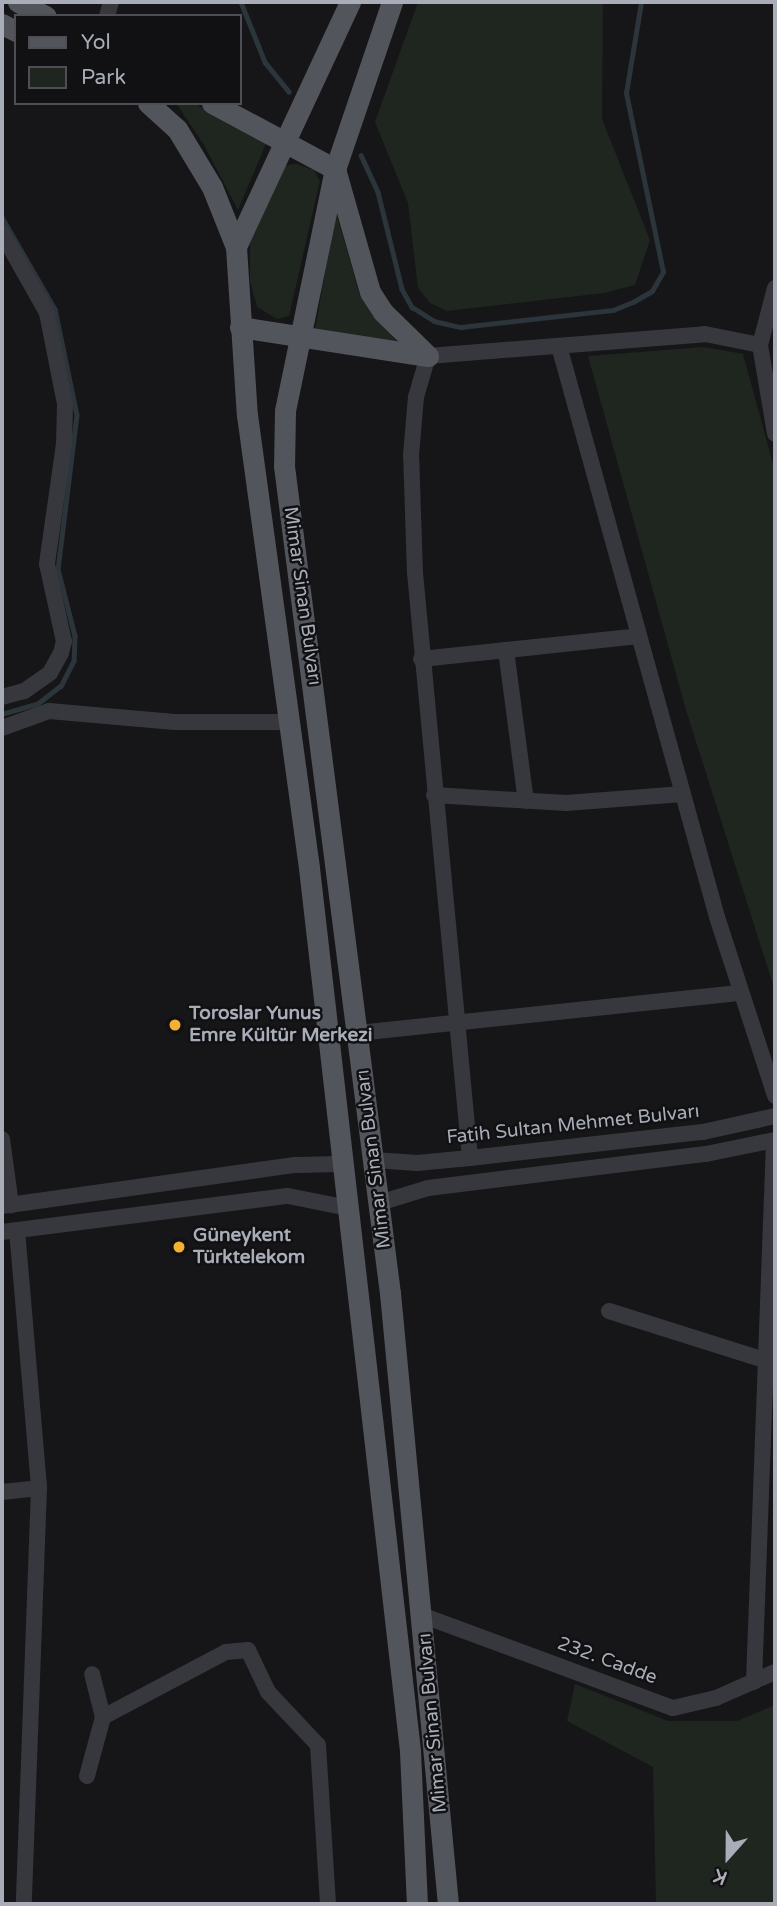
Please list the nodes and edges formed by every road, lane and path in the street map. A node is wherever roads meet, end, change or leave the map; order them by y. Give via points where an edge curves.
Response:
1 (18, 2) edge
2 (350, 2) edge
3 (392, 2) edge
4 (42, 14) edge
5 (150, 105) edge
6 (216, 105) edge
7 (284, 142) junction
8 (335, 169) junction
9 (2, 233) edge
10 (236, 247) junction
11 (775, 288) edge
12 (240, 327) junction
13 (298, 337) junction
14 (559, 345) junction
15 (760, 345) junction
16 (428, 356) junction
17 (775, 432) edge
18 (639, 636) junction
19 (506, 650) junction
20 (421, 659) junction
21 (2, 697) edge
22 (287, 722) junction
23 (2, 728) edge
24 (683, 794) junction
25 (434, 795) junction
26 (526, 801) junction
27 (741, 993) junction
28 (455, 1024) junction
29 (358, 1033) junction
30 (775, 1096) edge
31 (775, 1116) edge
32 (2, 1139) edge
33 (775, 1140) edge
34 (470, 1158) junction
35 (374, 1160) junction
36 (342, 1164) junction
37 (379, 1203) junction
38 (7, 1206) edge
39 (348, 1208) junction
40 (10, 1231) edge
41 (609, 1311) dead end
42 (764, 1360) junction
43 (39, 1488) junction
44 (2, 1492) edge
45 (424, 1616) junction
46 (775, 1672) edge
47 (92, 1674) dead end
48 (754, 1682) junction
49 (103, 1717) junction
50 (87, 1776) dead end
51 (24, 1904) edge
52 (328, 1904) edge
53 (417, 1904) edge
54 (447, 1904) edge

1 - 4 main road
2 - 7 main road, Mimar Sinan Bulvarı
3 - 8 main road, Mimar Sinan Bulvarı
5 - 10 main road, Mimar Sinan Bulvarı via 177,129 212,187
6 - 7 main road
7 - 8 main road
7 - 10 main road, Mimar Sinan Bulvarı
8 - 13 main road, Mimar Sinan Bulvarı
8 - 16 main road via 370,292 383,312
9 - 21 street via 47,313 65,404 47,565 64,641 50,673 24,691
10 - 12 main road, Mimar Sinan Bulvarı
11 - 15 street
12 - 13 main road
12 - 22 main road, Mimar Sinan Bulvarı
13 - 16 main road
13 - 29 main road, Mimar Sinan Bulvarı via 285,411 284,466
14 - 15 street via 705,334
14 - 16 street
14 - 18 street
15 - 17 street
16 - 20 street via 416,397 411,455
18 - 19 street
18 - 24 street
19 - 20 street
19 - 26 street
20 - 25 street
22 - 23 street via 174,722 49,711
22 - 36 main road, Mimar Sinan Bulvarı via 309,868
24 - 26 street via 566,803
24 - 27 street
25 - 26 street
25 - 28 street
27 - 28 street
27 - 30 street
28 - 29 street
28 - 34 street
29 - 35 main road, Mimar Sinan Bulvarı
31 - 34 street, Fatih Sultan Mehmet Bulvarı via 703,1132
32 - 38 street
33 - 37 street via 706,1154 428,1188
33 - 42 street
34 - 35 street, Fatih Sultan Mehmet Bulvarı via 418,1163
35 - 36 main road via 357,1157
35 - 37 main road, Mimar Sinan Bulvarı
36 - 38 street via 295,1164
36 - 39 main road, Mimar Sinan Bulvarı
37 - 39 main road via 364,1209
37 - 45 main road, Mimar Sinan Bulvarı
39 - 40 street via 288,1196
39 - 53 main road, Mimar Sinan Bulvarı via 410,1751
40 - 43 street
41 - 42 street
42 - 48 street
43 - 44 street
43 - 51 street
45 - 48 street, 232. Cadde via 673,1708 716,1698
45 - 54 main road, Mimar Sinan Bulvarı
46 - 48 street, 232. Cadde
47 - 49 street
49 - 50 street
49 - 52 street via 226,1652 248,1650 268,1692 318,1745

